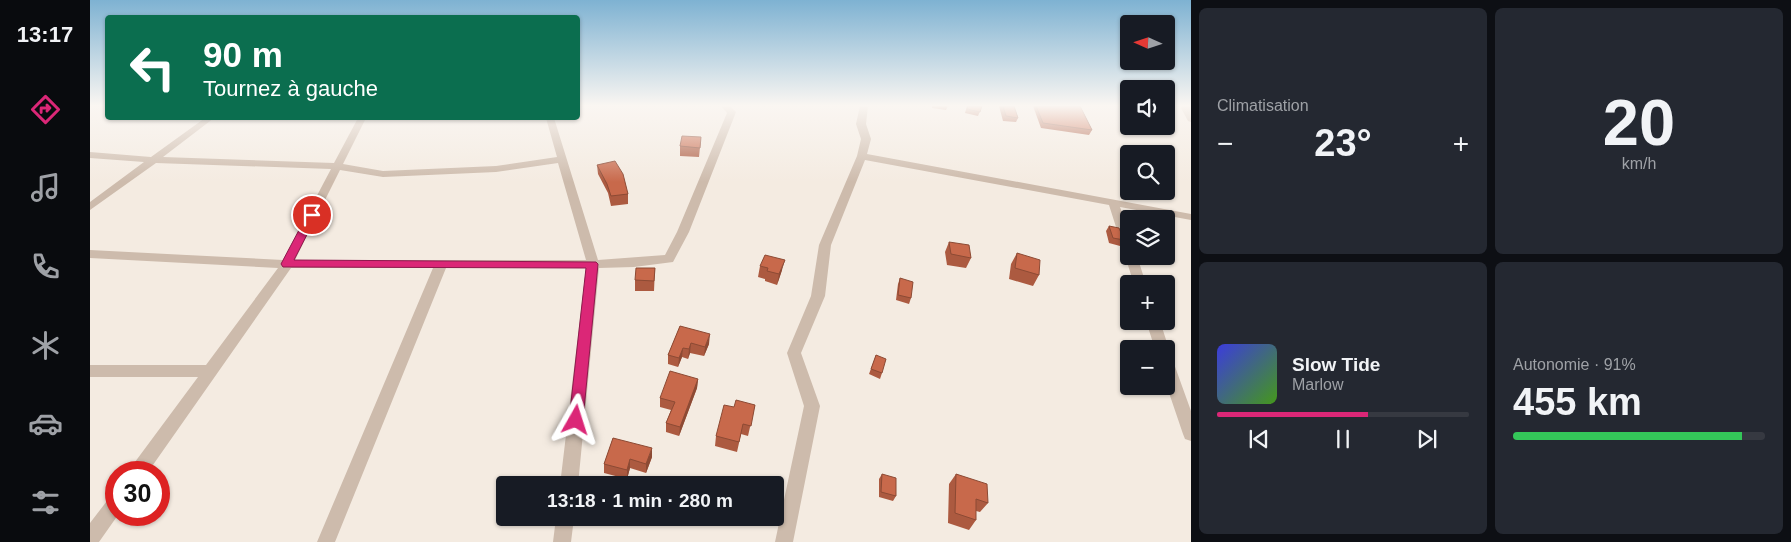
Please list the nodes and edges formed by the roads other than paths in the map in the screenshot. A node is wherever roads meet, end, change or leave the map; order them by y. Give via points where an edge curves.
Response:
1 (192, 131) edge
2 (357, 131) edge
3 (554, 131) edge
4 (724, 131) edge
5 (863, 131) edge
6 (90, 155) edge
7 (862, 156) junction
8 (562, 159) junction
9 (154, 160) junction
10 (337, 166) junction
11 (1113, 202) junction
12 (90, 207) edge
13 (1191, 217) edge
14 (1120, 223) edge
15 (90, 254) edge
16 (287, 264) junction
17 (441, 264) junction
18 (592, 264) junction
19 (90, 371) edge
20 (210, 371) junction
21 (1175, 387) edge
22 (1191, 434) edge
23 (146, 461) edge
24 (570, 476) edge
25 (105, 518) edge
26 (564, 526) edge
27 (90, 539) edge
28 (326, 542) edge
29 (562, 542) edge
30 (784, 542) edge

1 - 9 street
2 - 10 street
3 - 8 street
4 - 18 street via 669,259
5 - 7 street via 866,140
6 - 9 street
7 - 11 street
7 - 30 street via 825,245 818,296 794,353 812,406
8 - 10 street via 496,169 382,174
8 - 18 street
9 - 10 street
9 - 12 street
10 - 16 street
11 - 13 street
11 - 14 street
15 - 16 street
16 - 17 street
16 - 20 street
17 - 18 street
17 - 28 street
18 - 24 street
19 - 20 street
20 - 23 street
21 - 22 street
25 - 27 street
26 - 29 street

